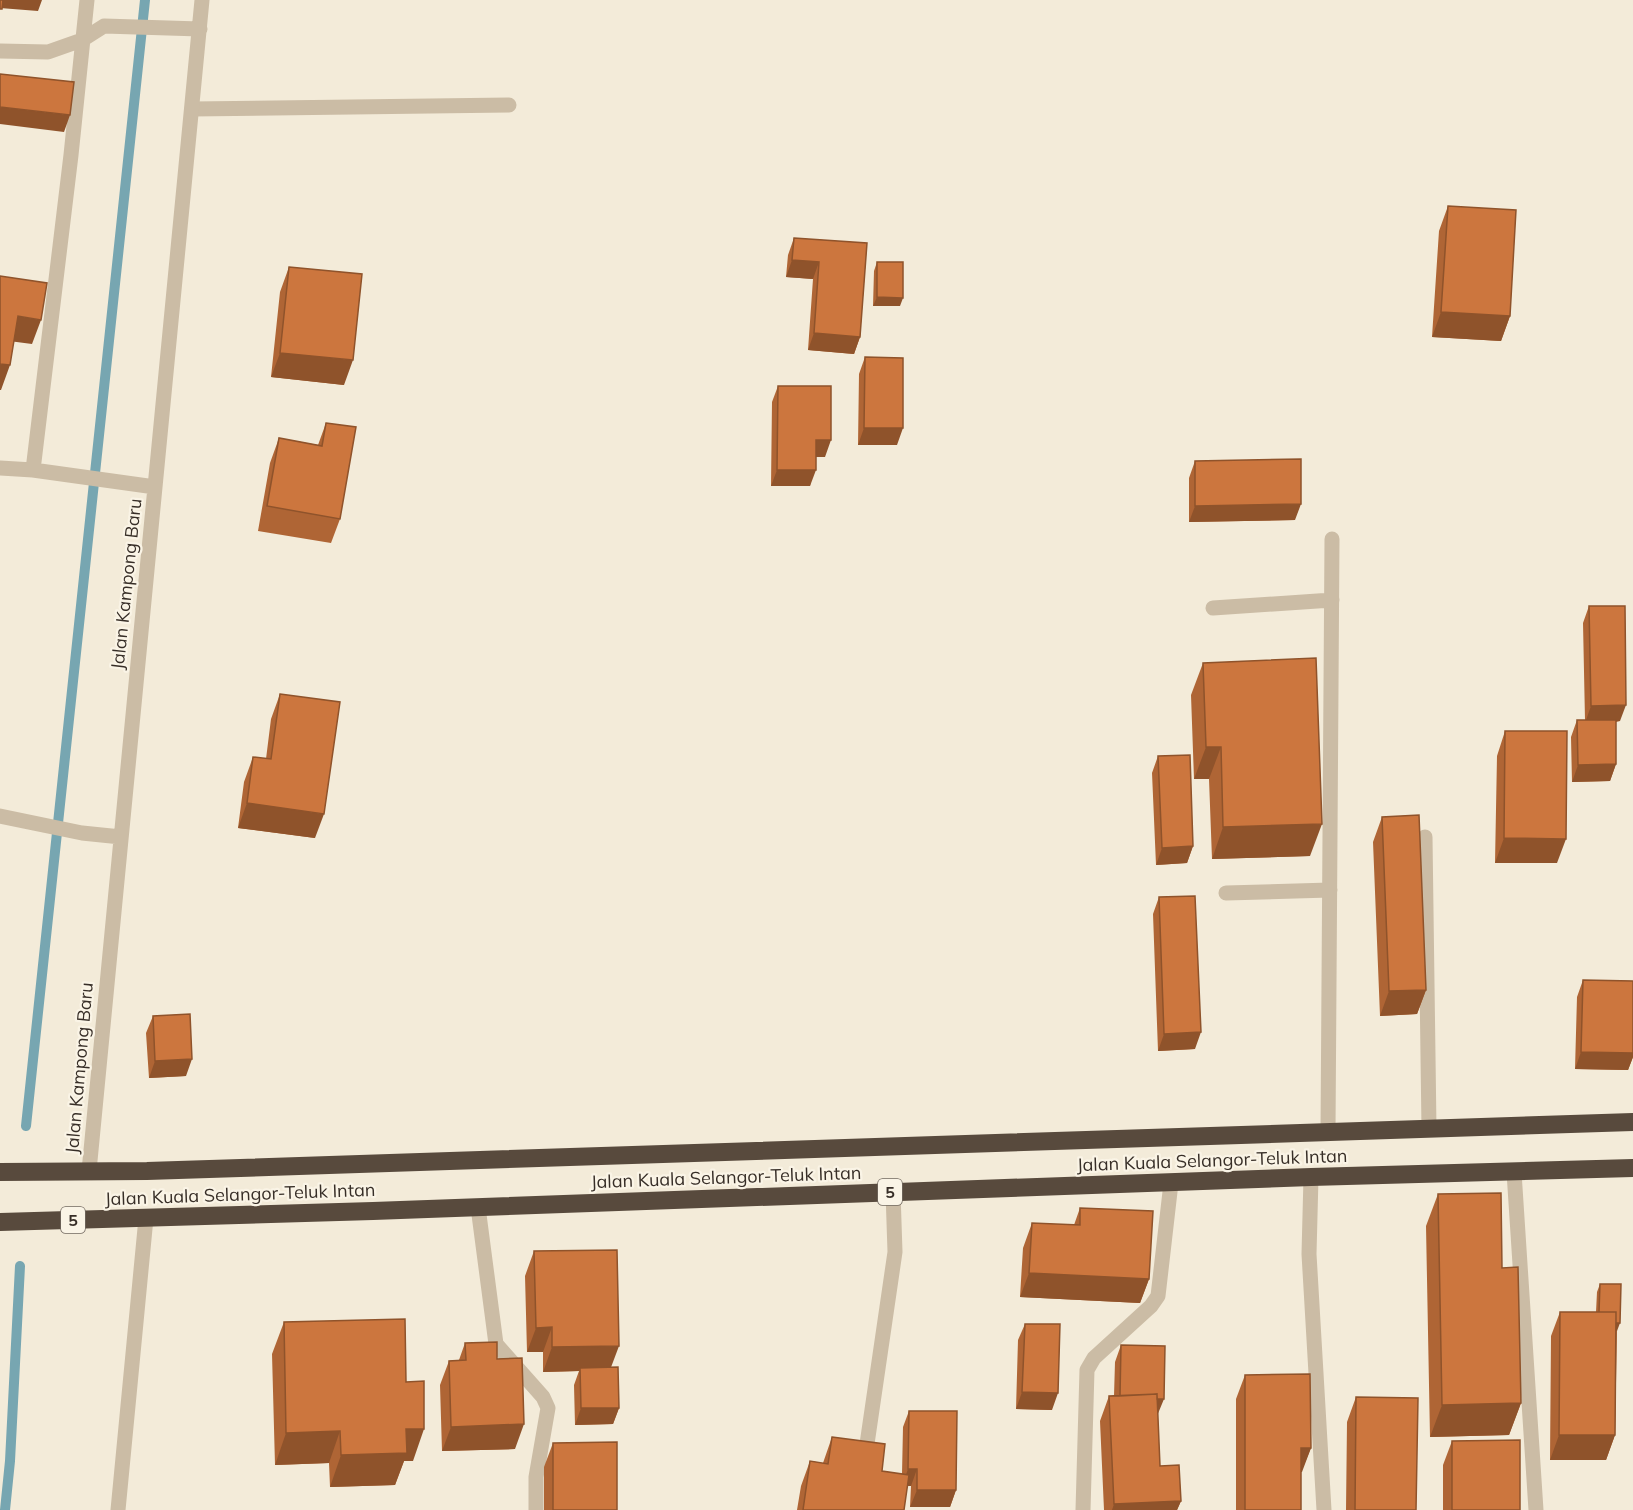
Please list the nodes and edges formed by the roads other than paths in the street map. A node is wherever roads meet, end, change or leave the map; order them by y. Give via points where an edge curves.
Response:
1 (87, 0) edge
2 (202, 0) edge
3 (200, 29) junction
4 (82, 40) junction
5 (0, 51) edge
6 (509, 105) dead end
7 (192, 109) junction
8 (0, 468) edge
9 (33, 470) junction
10 (155, 487) junction
11 (1332, 539) dead end
12 (1332, 600) junction
13 (1213, 608) dead end
14 (2, 816) edge
15 (121, 837) junction
16 (1425, 837) dead end
17 (1330, 890) junction
18 (1226, 893) dead end
19 (1633, 1122) edge
20 (1429, 1129) junction
21 (1328, 1132) junction
22 (1633, 1168) edge
23 (0, 1172) edge
24 (89, 1172) junction
25 (1514, 1172) junction
26 (1311, 1177) junction
27 (1171, 1183) junction
28 (893, 1192) junction
29 (478, 1207) junction
30 (146, 1218) junction
31 (0, 1222) edge
32 (867, 1444) edge
33 (118, 1510) edge
34 (536, 1510) edge
35 (1083, 1510) edge
36 (1324, 1510) edge
37 (1536, 1510) edge

1 - 4 street
2 - 3 street, Jalan Kampong Baru
3 - 4 street via 104,26
3 - 7 street, Jalan Kampong Baru
4 - 5 street via 48,52
4 - 9 street
6 - 7 street
7 - 10 street, Jalan Kampong Baru
8 - 9 street
9 - 10 street
10 - 15 street, Jalan Kampong Baru
11 - 12 street
12 - 13 street
12 - 17 street
14 - 15 street
15 - 24 street, Jalan Kampong Baru
16 - 20 street
17 - 18 street
17 - 21 street
19 - 20 highway, Jalan Kuala Selangor-Teluk Intan
20 - 21 highway, Jalan Kuala Selangor-Teluk Intan
21 - 24 highway, Jalan Kuala Selangor-Teluk Intan
22 - 25 highway, Jalan Kuala Selangor-Teluk Intan / 5
23 - 24 highway, Jalan Kuala Selangor-Teluk Intan
25 - 26 highway, Jalan Kuala Selangor-Teluk Intan / 5
25 - 37 street
26 - 27 highway, Jalan Kuala Selangor-Teluk Intan / 5
26 - 36 street via 1309,1254
27 - 28 highway, Jalan Kuala Selangor-Teluk Intan / 5
27 - 35 street via 1158,1296 1094,1358 1087,1370
28 - 29 highway, Jalan Kuala Selangor-Teluk Intan / 5
28 - 32 street via 895,1252
29 - 30 highway, Jalan Kuala Selangor-Teluk Intan / 5
29 - 34 street via 496,1344 543,1397 548,1408
30 - 31 highway, Jalan Kuala Selangor-Teluk Intan / 5
30 - 33 street

